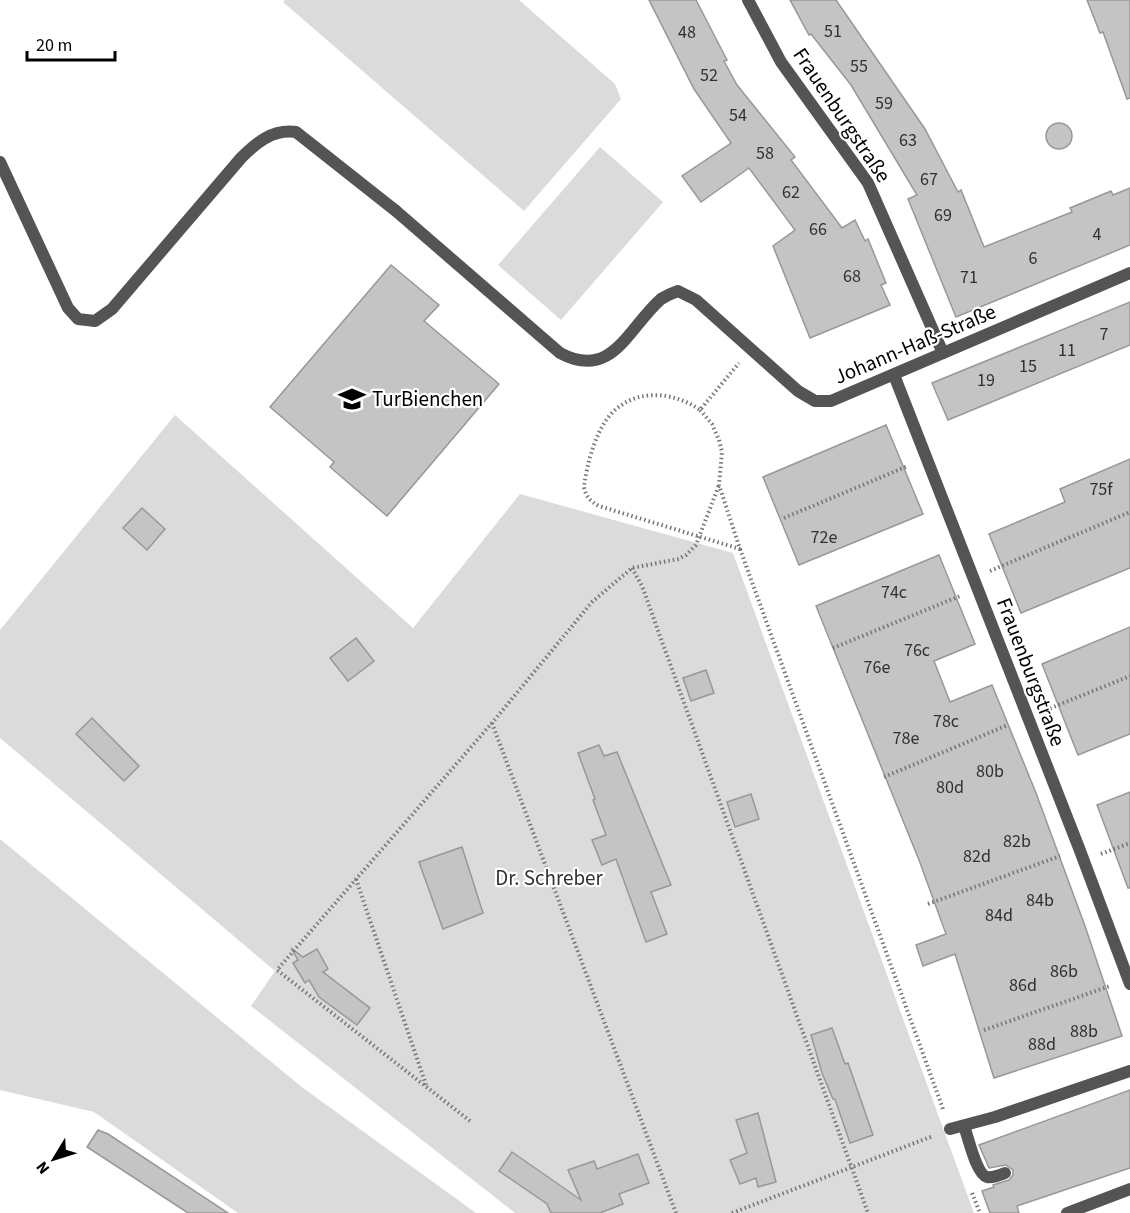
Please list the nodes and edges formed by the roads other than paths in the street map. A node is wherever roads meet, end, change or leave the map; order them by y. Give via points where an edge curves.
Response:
1 (748, 0) edge
2 (0, 162) edge
3 (1130, 273) edge
4 (943, 353) junction
5 (894, 375) junction
6 (1129, 982) edge
7 (1130, 1071) edge
8 (964, 1126) junction
9 (950, 1130) road end
10 (1005, 1173) dead end
11 (1130, 1189) edge
12 (1067, 1213) edge

1 - 4 street, Frauenburgstraße via 781,62 868,183
2 - 5 street, Johann-Haß-Straße via 68,308 78,319 95,321 112,309 241,158 255,144 284,130 296,132 396,211 574,360 591,362 605,358 662,298 678,291 696,300 798,392 815,401 831,401
3 - 4 street, Johann-Haß-Straße
4 - 5 street, Johann-Haß-Straße
5 - 6 street, Frauenburgstraße
7 - 8 street
8 - 9 street
8 - 10 street via 983,1175
11 - 12 street

